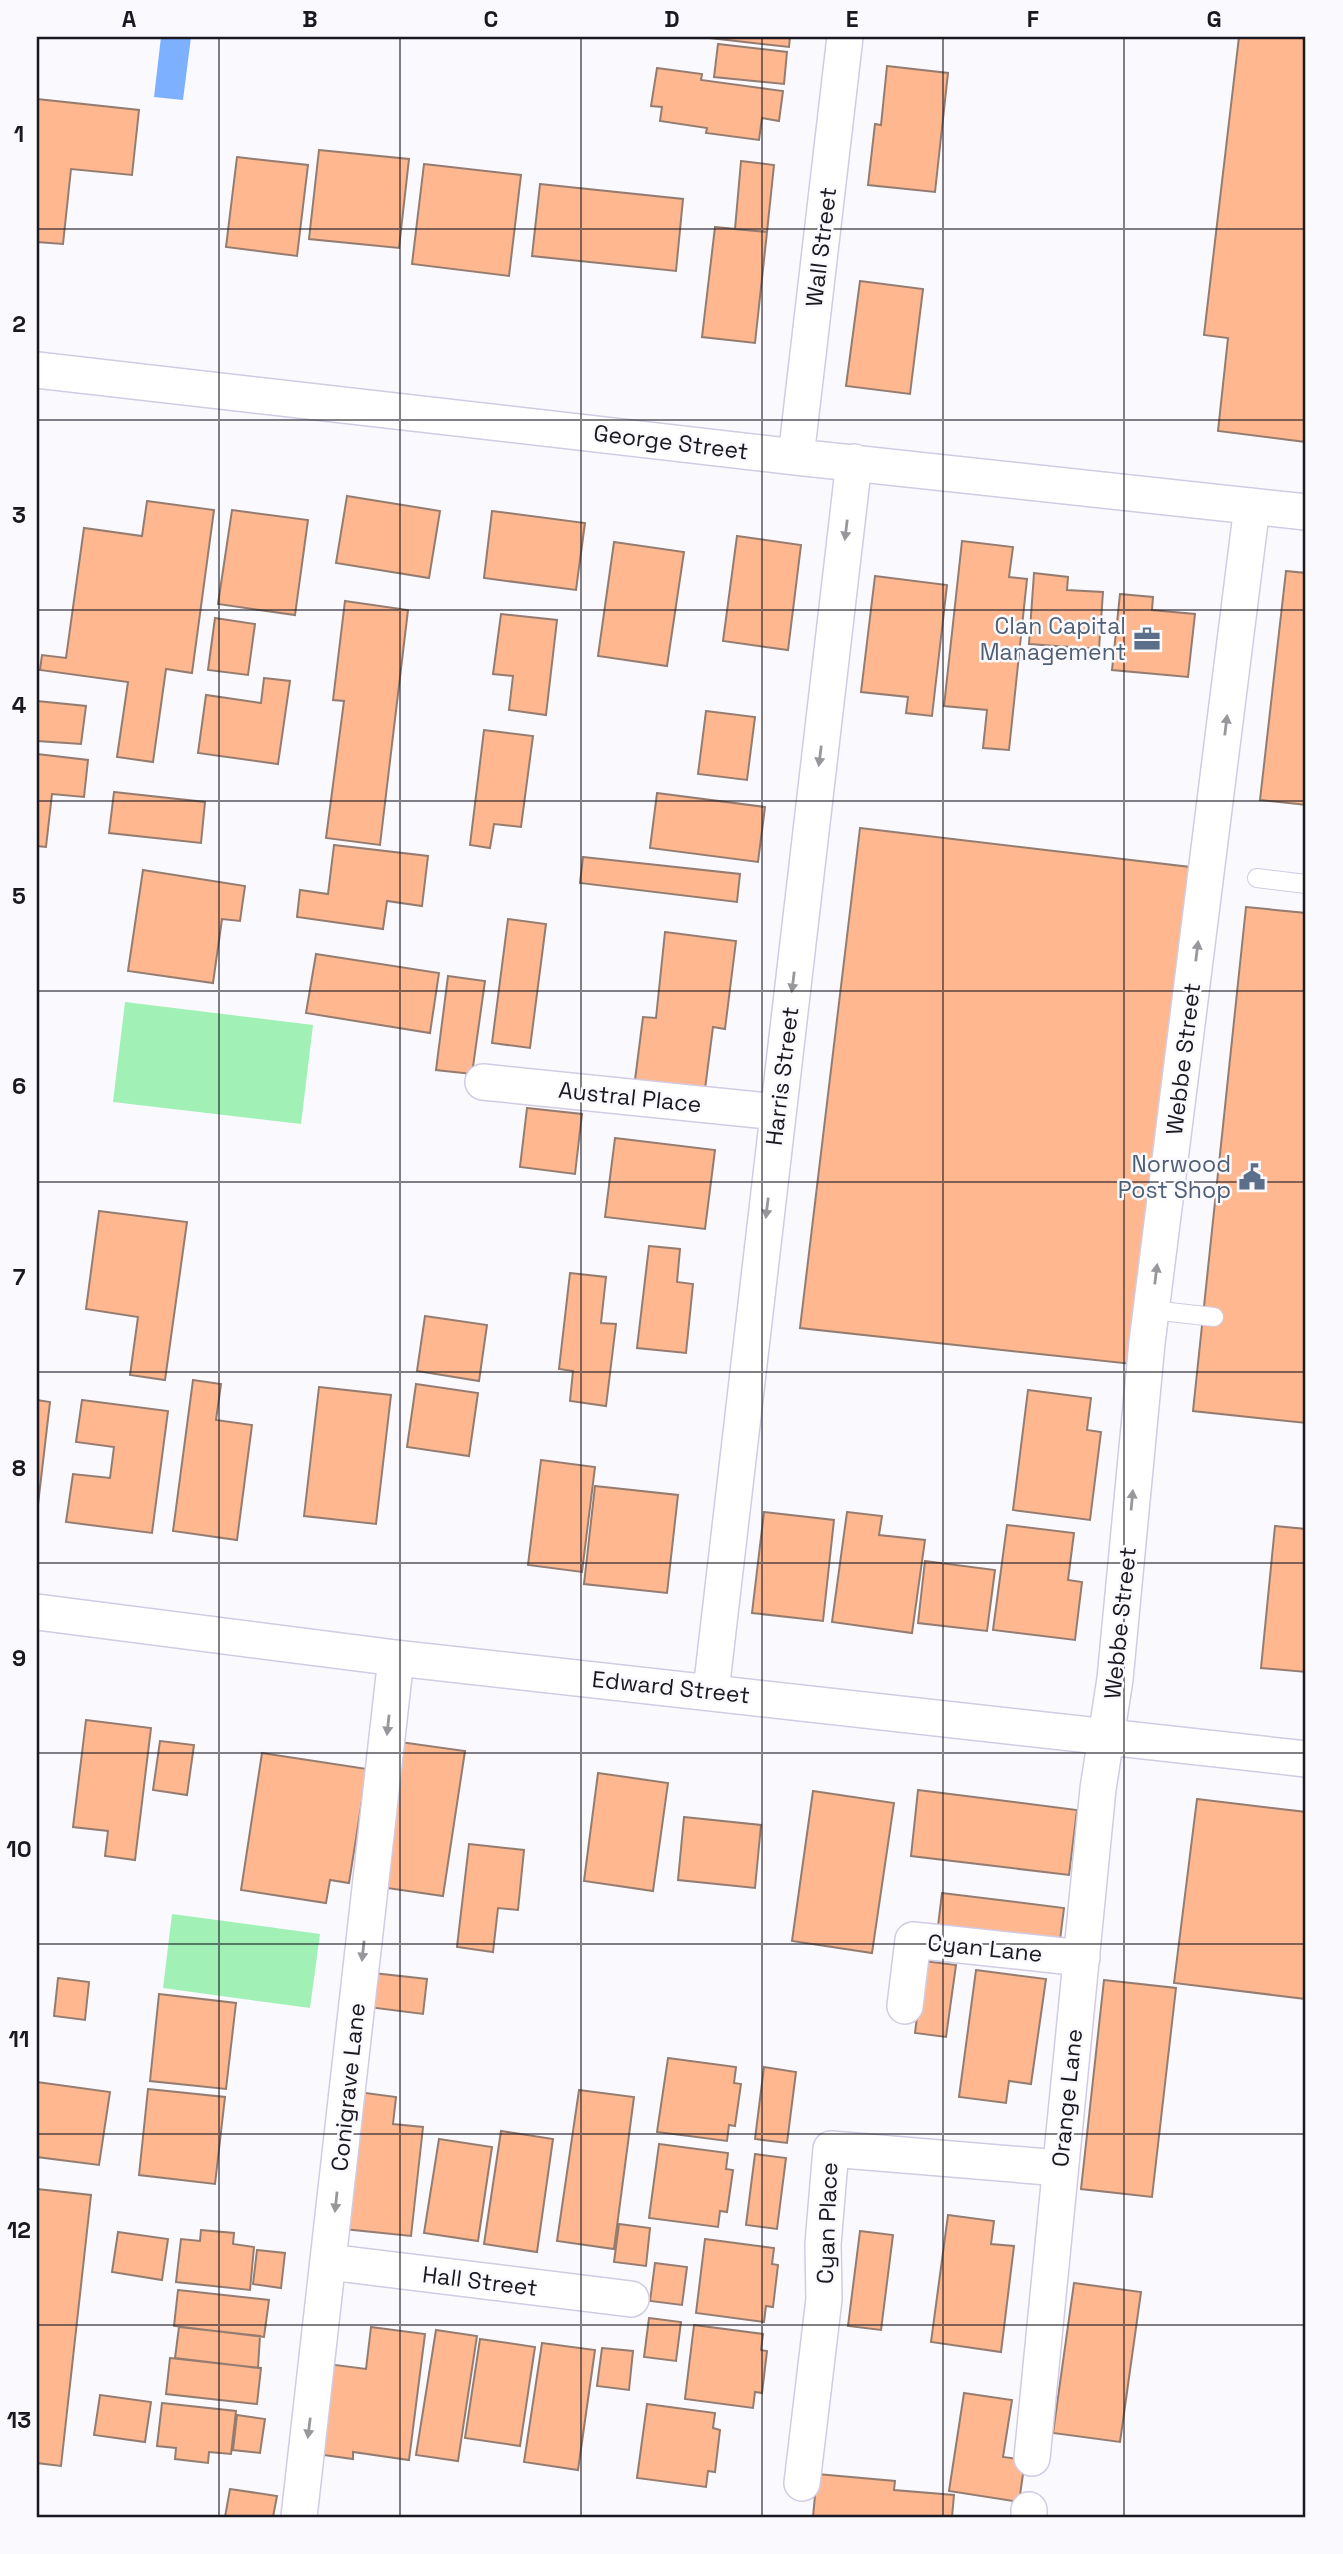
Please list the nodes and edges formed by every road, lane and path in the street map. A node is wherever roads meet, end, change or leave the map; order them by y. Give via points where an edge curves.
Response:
1 (845, 37) edge
2 (37, 370) edge
3 (796, 457) junction
4 (854, 462) junction
5 (1252, 506) junction
6 (1306, 512) edge
7 (1257, 878) dead end
8 (1306, 884) edge
9 (483, 1082) dead end
10 (778, 1112) junction
11 (1152, 1310) junction
12 (1214, 1317) dead end
13 (37, 1612) edge
14 (396, 1658) junction
15 (711, 1691) junction
16 (1107, 1738) junction
17 (1306, 1759) edge
18 (1082, 1958) junction
19 (905, 2006) dead end
20 (1060, 2168) junction
21 (329, 2262) junction
22 (631, 2299) dead end
23 (1032, 2458) dead end
24 (802, 2483) dead end
25 (299, 2517) edge

1 - 3 street, Wall Street
2 - 3 street, George Street
3 - 4 street, George Street
4 - 5 street, George Street
4 -> 10 street, Harris Street
5 - 6 street, George Street
11 -> 5 street, Webbe Street
7 - 8 lane
9 - 10 street, Austral Place
10 -> 15 street, Harris Street
11 - 12 lane
16 -> 11 street, Webbe Street
13 - 14 street, Edward Street
14 - 15 street, Edward Street
14 -> 21 street, Conigrave Lane
15 - 16 street, Edward Street
16 - 17 street, Edward Street
16 - 18 street, Orange Lane
18 - 19 street, Cyan Lane via 914,1940
18 - 20 street, Orange Lane
20 - 23 street, Orange Lane
20 - 24 street, Cyan Place via 831,2150 823,2244 824,2299
21 - 22 street, Hall Street
21 -> 25 street, Conigrave Lane

